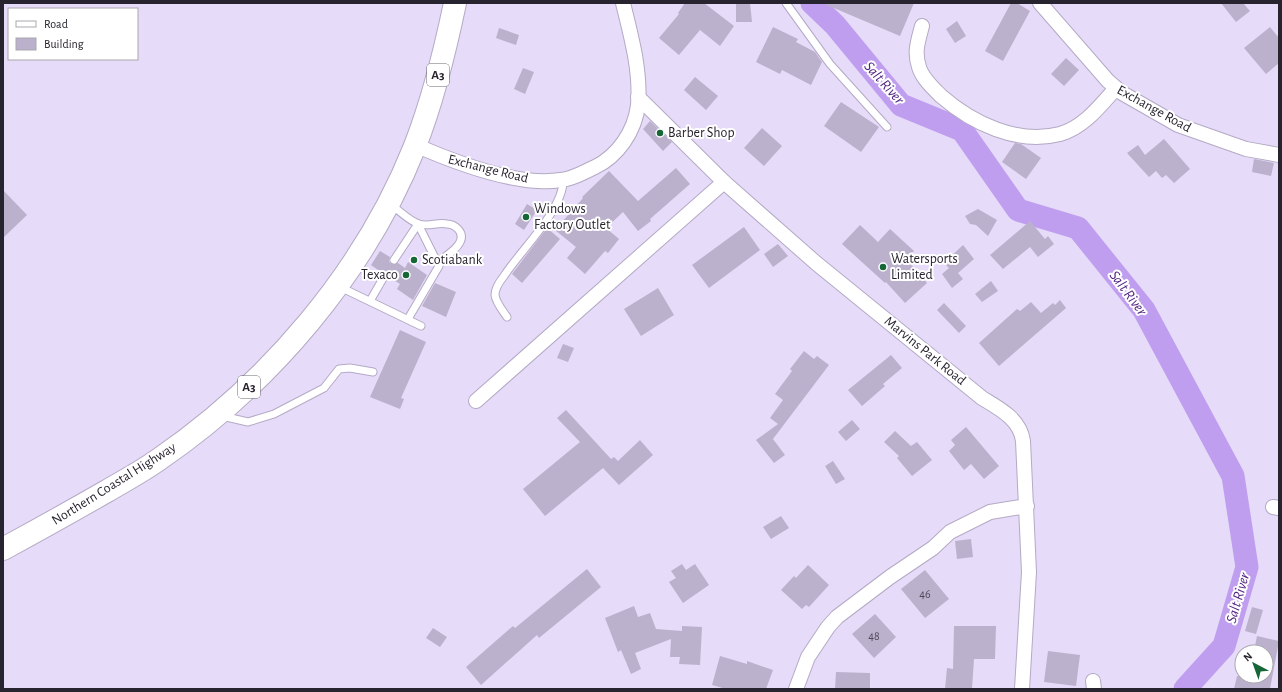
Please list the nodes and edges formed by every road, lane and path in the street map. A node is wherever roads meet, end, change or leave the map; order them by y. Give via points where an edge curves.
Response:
1 (455, 3) edge
2 (624, 3) edge
3 (786, 3) edge
4 (1040, 3) edge
5 (922, 26) dead end
6 (1116, 88) junction
7 (638, 97) junction
8 (887, 127) dead end
9 (415, 145) junction
10 (1279, 155) edge
11 (563, 180) junction
12 (724, 182) junction
13 (389, 203) junction
14 (418, 224) junction
15 (394, 260) dead end
16 (438, 262) junction
17 (385, 274) dead end
18 (336, 285) junction
19 (370, 301) junction
20 (507, 317) dead end
21 (408, 319) junction
22 (421, 326) dead end
23 (373, 372) dead end
24 (476, 401) dead end
25 (218, 415) junction
26 (1027, 506) junction
27 (3, 549) edge
28 (796, 689) edge
29 (1022, 689) edge

1 - 9 main road, Northern Coastal Highway / A3 via 435,88
2 - 7 street, Exchange Road via 636,62
3 - 8 lane via 830,64
4 - 6 street, Exchange Road
5 - 6 street via 915,50 919,69 932,87 971,119 993,128 1034,136 1060,134 1081,124
6 - 10 street, Exchange Road via 1178,125 1246,149
7 - 11 street, Exchange Road via 636,114 626,139 616,152 606,161
7 - 12 street, Marvins Park Road
9 - 11 street, Exchange Road via 445,158 507,176 540,181
9 - 13 main road, Northern Coastal Highway / A3
11 - 20 lane via 557,204 496,290 496,299
12 - 24 street
12 - 26 street, Marvins Park Road via 816,263 982,398 1009,416 1022,436
13 - 14 lane
13 - 18 main road, Northern Coastal Highway / A3 via 356,258
14 - 15 lane
14 - 16 lane
14 - 16 lane via 446,223 459,231 461,242
16 - 21 lane via 437,273
17 - 19 lane
18 - 19 lane
18 - 25 main road, Northern Coastal Highway / A3 via 300,332 247,389
19 - 21 lane
21 - 22 lane
23 - 25 lane via 339,369 324,388 309,397 274,414 248,422
25 - 27 main road, Northern Coastal Highway / A3 via 157,461
26 - 28 street via 990,512 950,532 933,548 837,617 808,657
26 - 29 street, Marvins Park Road via 1029,572

